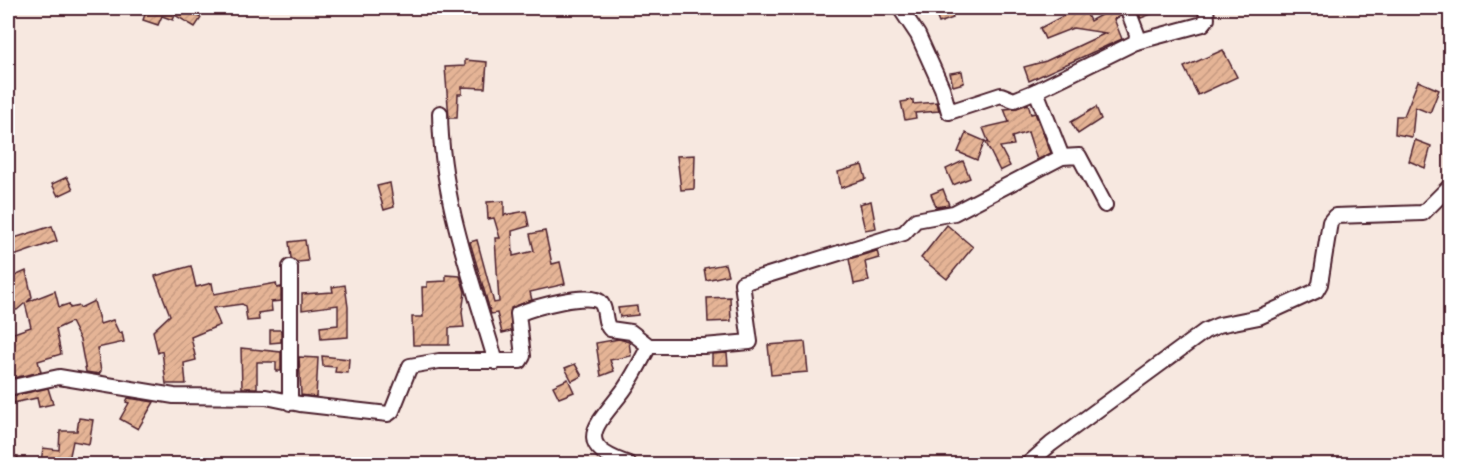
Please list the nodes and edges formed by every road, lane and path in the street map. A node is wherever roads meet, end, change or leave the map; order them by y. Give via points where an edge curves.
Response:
1 (900, 8) edge
2 (1127, 8) edge
3 (1206, 8) edge
4 (1136, 42) junction
5 (1036, 91) junction
6 (440, 113) dead end
7 (1062, 157) junction
8 (1450, 186) edge
9 (1105, 205) dead end
10 (290, 267) dead end
11 (649, 346) junction
12 (496, 362) junction
13 (8, 388) edge
14 (290, 403) junction
15 (629, 465) edge
16 (1028, 465) edge

1 - 5 street via 918,35 949,112 1001,95 1014,100
2 - 4 street via 1137,34
3 - 4 street via 1208,19 1203,24
4 - 5 street
5 - 7 street
6 - 12 street via 452,215
7 - 9 street via 1079,156
7 - 11 street via 975,204 944,217 916,220 904,233 742,283 750,342
8 - 16 street via 1423,213 1331,218 1316,291 1259,317 1205,331
10 - 14 street
11 - 12 street via 631,332 610,329 603,304 584,297 518,314 523,358 520,362
11 - 15 street via 596,428 595,442 603,454
12 - 14 street via 439,361 410,366 390,413
13 - 14 street via 59,377 174,396 266,397

